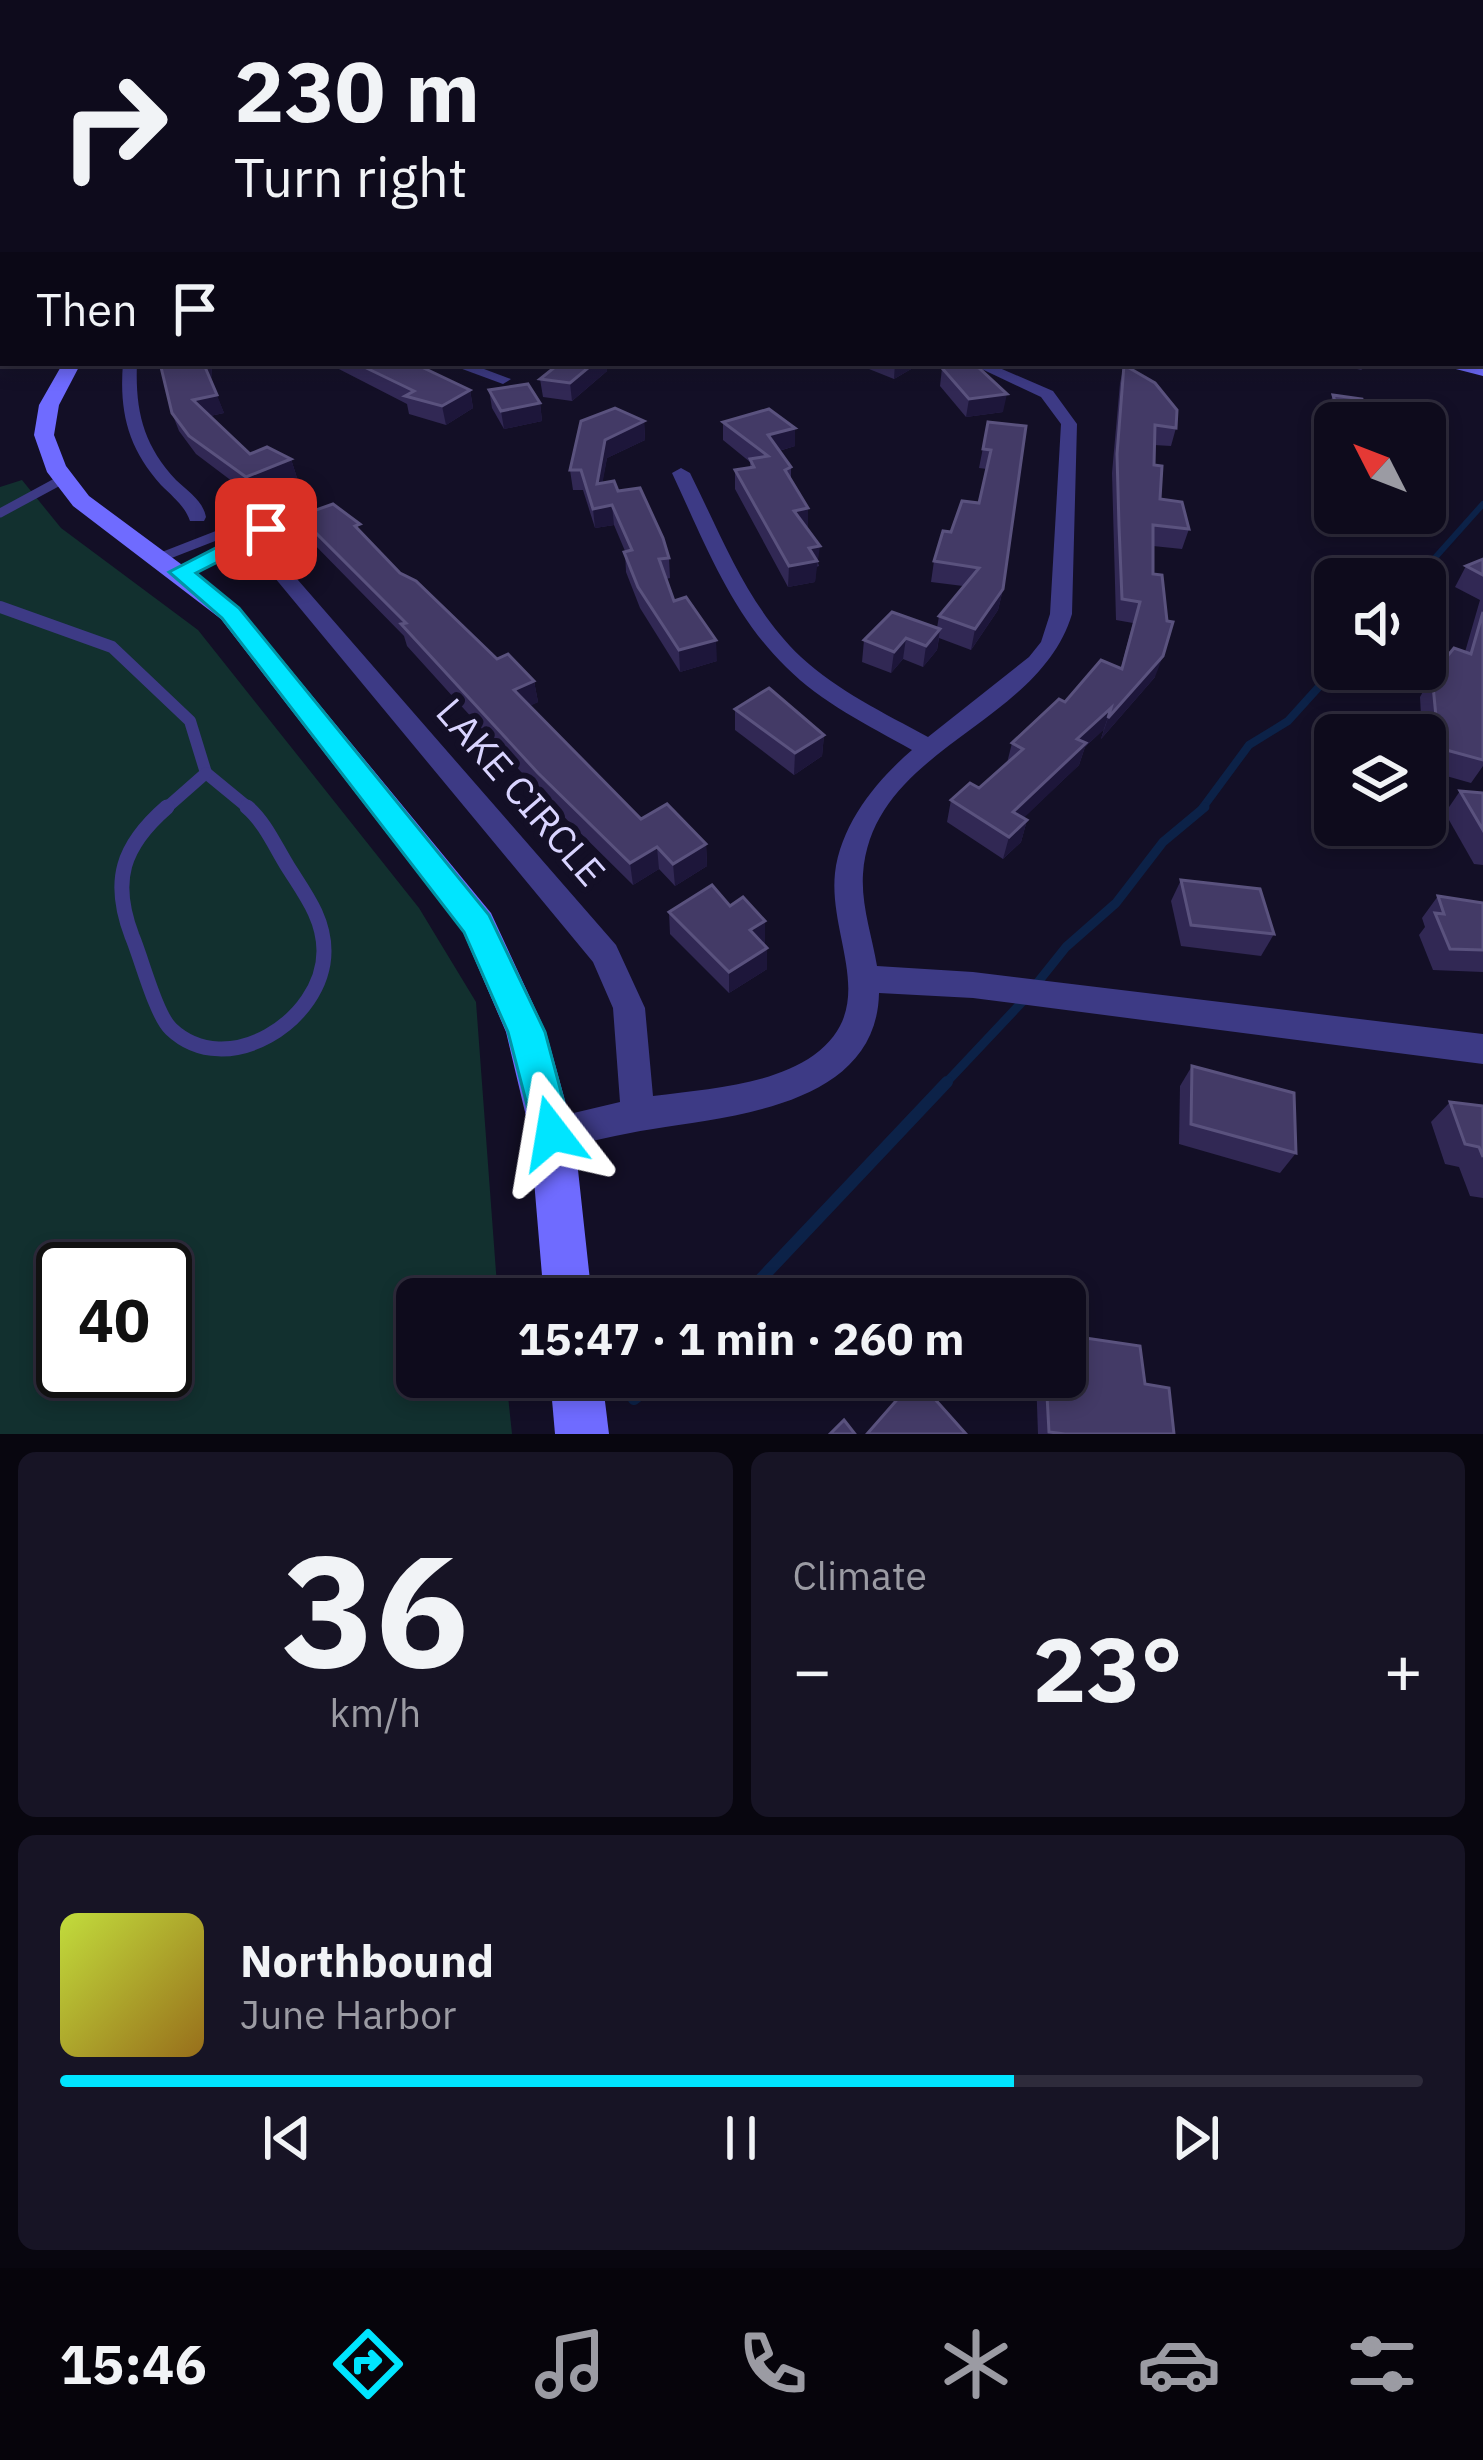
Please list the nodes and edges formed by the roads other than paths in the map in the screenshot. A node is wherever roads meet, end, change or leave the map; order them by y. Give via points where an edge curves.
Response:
1 (70, 366) edge
2 (130, 366) edge
3 (462, 366) edge
4 (983, 366) edge
5 (503, 379) dead end
6 (681, 473) dead end
7 (63, 478) junction
8 (0, 513) edge
9 (197, 518) dead end
10 (263, 562) dead end
11 (170, 565) junction
12 (0, 607) edge
13 (932, 750) junction
14 (206, 773) junction
15 (865, 979) junction
16 (1483, 1048) edge
17 (638, 1115) junction
18 (552, 1133) junction
19 (566, 1278) edge
20 (578, 1398) edge
21 (582, 1434) edge

1 - 7 street via 49,405 44,435
2 - 9 street via 128,415 136,435 150,466
3 - 5 street
4 - 13 street via 1047,394 1069,424 1061,614 1037,662
6 - 13 street via 746,603 779,648 839,697
7 - 8 lane
7 - 11 street via 81,501
10 - 17 street, LAKE CIRCLE via 277,568 605,954 629,1008
11 - 11 lane via 254,521 266,529
11 - 18 street via 230,613 478,924 526,1032
12 - 14 lane via 112,646 190,721
13 - 15 street via 874,807 851,859 847,910
14 - 14 lane via 152,820 127,859 117,896 168,1027 197,1045 246,1045 289,1024 315,996 324,952 318,915 254,812
15 - 16 street
15 - 17 street via 860,1021 829,1064 806,1079 766,1094
17 - 18 street
18 - 19 street
20 - 21 street

